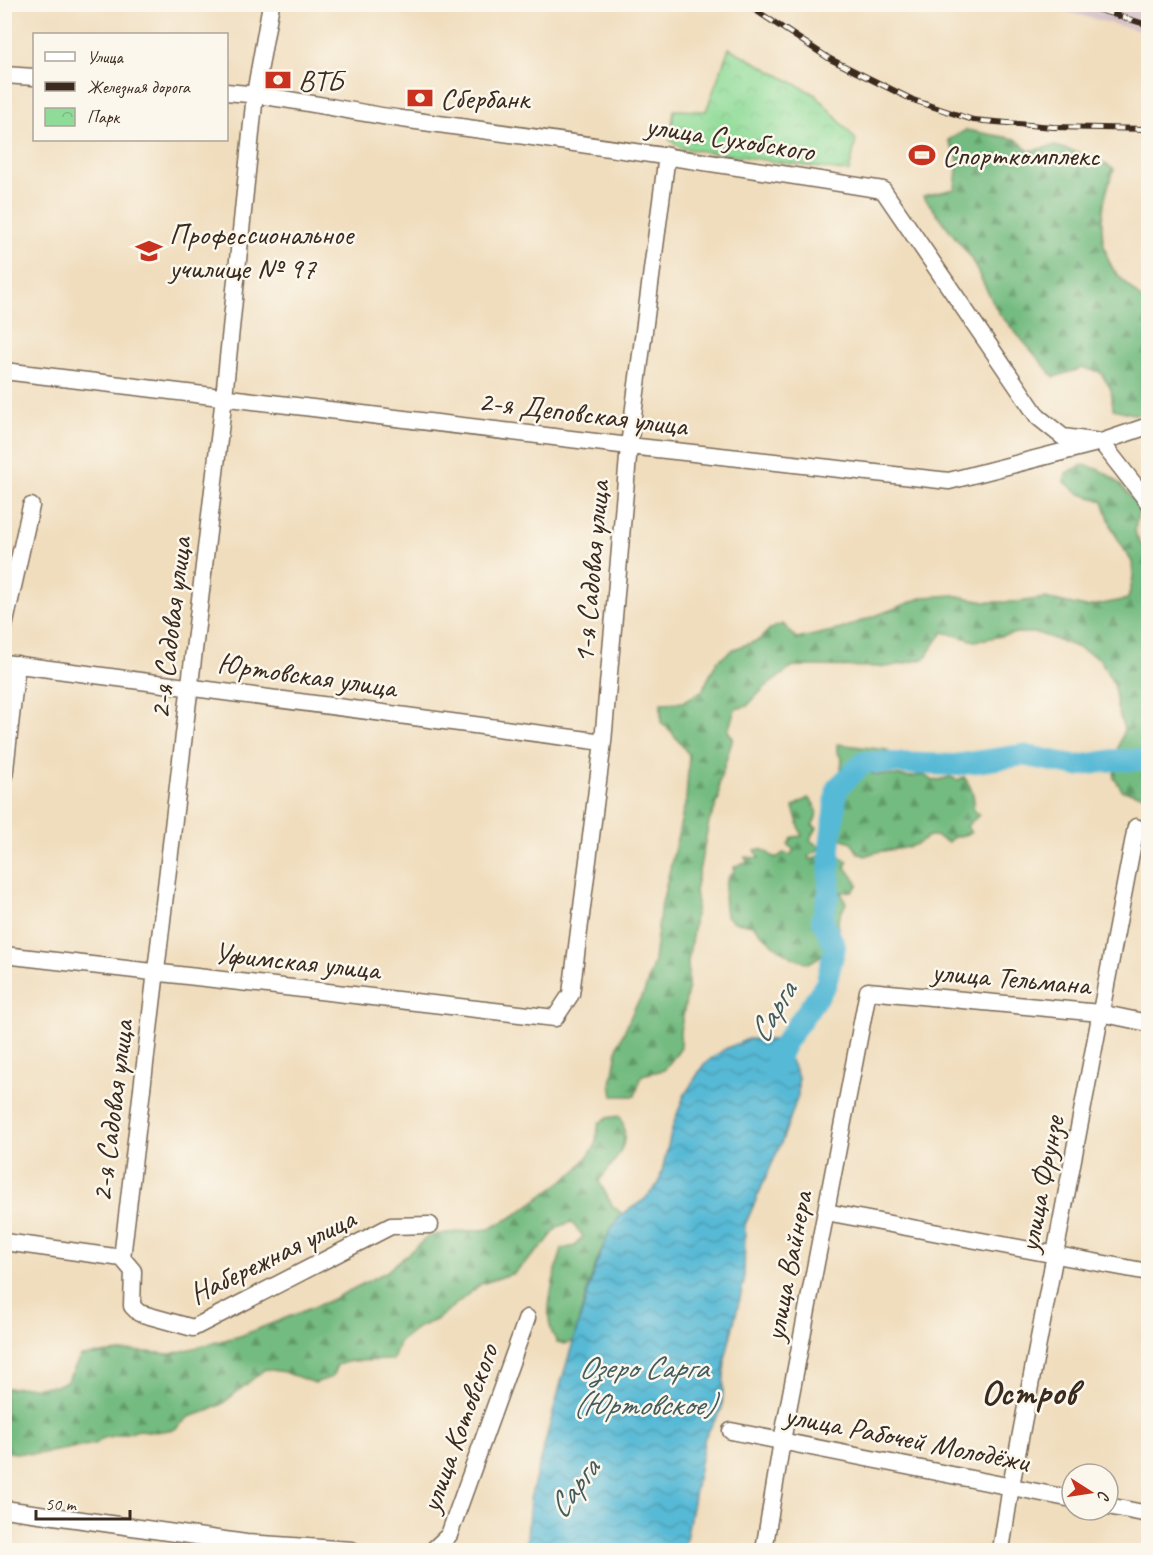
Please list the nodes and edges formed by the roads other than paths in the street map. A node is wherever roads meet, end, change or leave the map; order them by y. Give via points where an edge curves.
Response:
1 (271, 4) edge
2 (4, 75) edge
3 (33, 77) edge
4 (228, 92) edge
5 (255, 94) junction
6 (667, 155) junction
7 (4, 371) edge
8 (224, 397) junction
9 (1149, 426) edge
10 (1101, 442) junction
11 (630, 446) junction
12 (1149, 502) edge
13 (31, 506) dead end
14 (4, 627) edge
15 (11, 664) edge
16 (190, 687) junction
17 (603, 741) junction
18 (4, 778) edge
19 (1136, 827) dead end
20 (4, 955) edge
21 (156, 972) junction
22 (868, 991) joint
23 (571, 994) joint
24 (1100, 1013) junction
25 (1149, 1023) edge
26 (826, 1212) junction
27 (430, 1225) dead end
28 (4, 1242) edge
29 (1056, 1255) junction
30 (122, 1258) junction
31 (1149, 1272) edge
32 (526, 1318) dead end
33 (731, 1431) dead end
34 (782, 1441) junction
35 (1011, 1486) junction
36 (1060, 1496) edge
37 (1120, 1508) edge
38 (4, 1509) edge
39 (1149, 1514) edge
40 (246, 1547) edge
41 (352, 1551) edge
42 (433, 1551) edge
43 (764, 1551) edge
44 (1001, 1551) edge

1 - 5 street, 2-я Садовая улица
2 - 3 street
4 - 5 street, улица Сухобского
5 - 6 street, улица Сухобского via 377,116
5 - 8 street, 2-я Садовая улица
6 - 10 street, улица Сухобского via 883,189 1038,417 1063,437
6 - 11 street, 1-я Садовая улица
7 - 8 street, 2-я Деповская улица
8 - 11 street, 2-я Деповская улица
8 - 16 street, 2-я Садовая улица
9 - 10 street, 2-я Деповская улица
10 - 11 street, 2-я Деповская улица via 949,481
10 - 12 street
11 - 17 street, 1-я Садовая улица
13 - 14 street
15 - 16 street, Юртовская улица
15 - 18 street
16 - 17 street, Юртовская улица
16 - 21 street, 2-я Садовая улица
17 - 23 street, 1-я Садовая улица
19 - 24 street, улица Фрунзе
20 - 21 street, Уфимская улица
21 - 23 street, Уфимская улица via 555,1018
21 - 30 street, 2-я Садовая улица
22 - 24 street, улица Тельмана
22 - 26 street, улица Вайнера
24 - 25 street, улица Тельмана
24 - 29 street, улица Фрунзе
26 - 29 street
26 - 34 street, улица Вайнера
27 - 30 street, Набережная улица via 391,1226 192,1328 139,1312 132,1306 133,1271
28 - 30 street
29 - 31 street
29 - 35 street, улица Фрунзе
32 - 42 street, улица Котовского via 449,1535
33 - 34 street, улица Рабочей Молодёжи
34 - 35 street, улица Рабочей Молодёжи
34 - 43 street, улица Вайнера
35 - 36 street, улица Рабочей Молодёжи
35 - 44 street, улица Фрунзе
37 - 39 street
38 - 40 street
40 - 41 street

